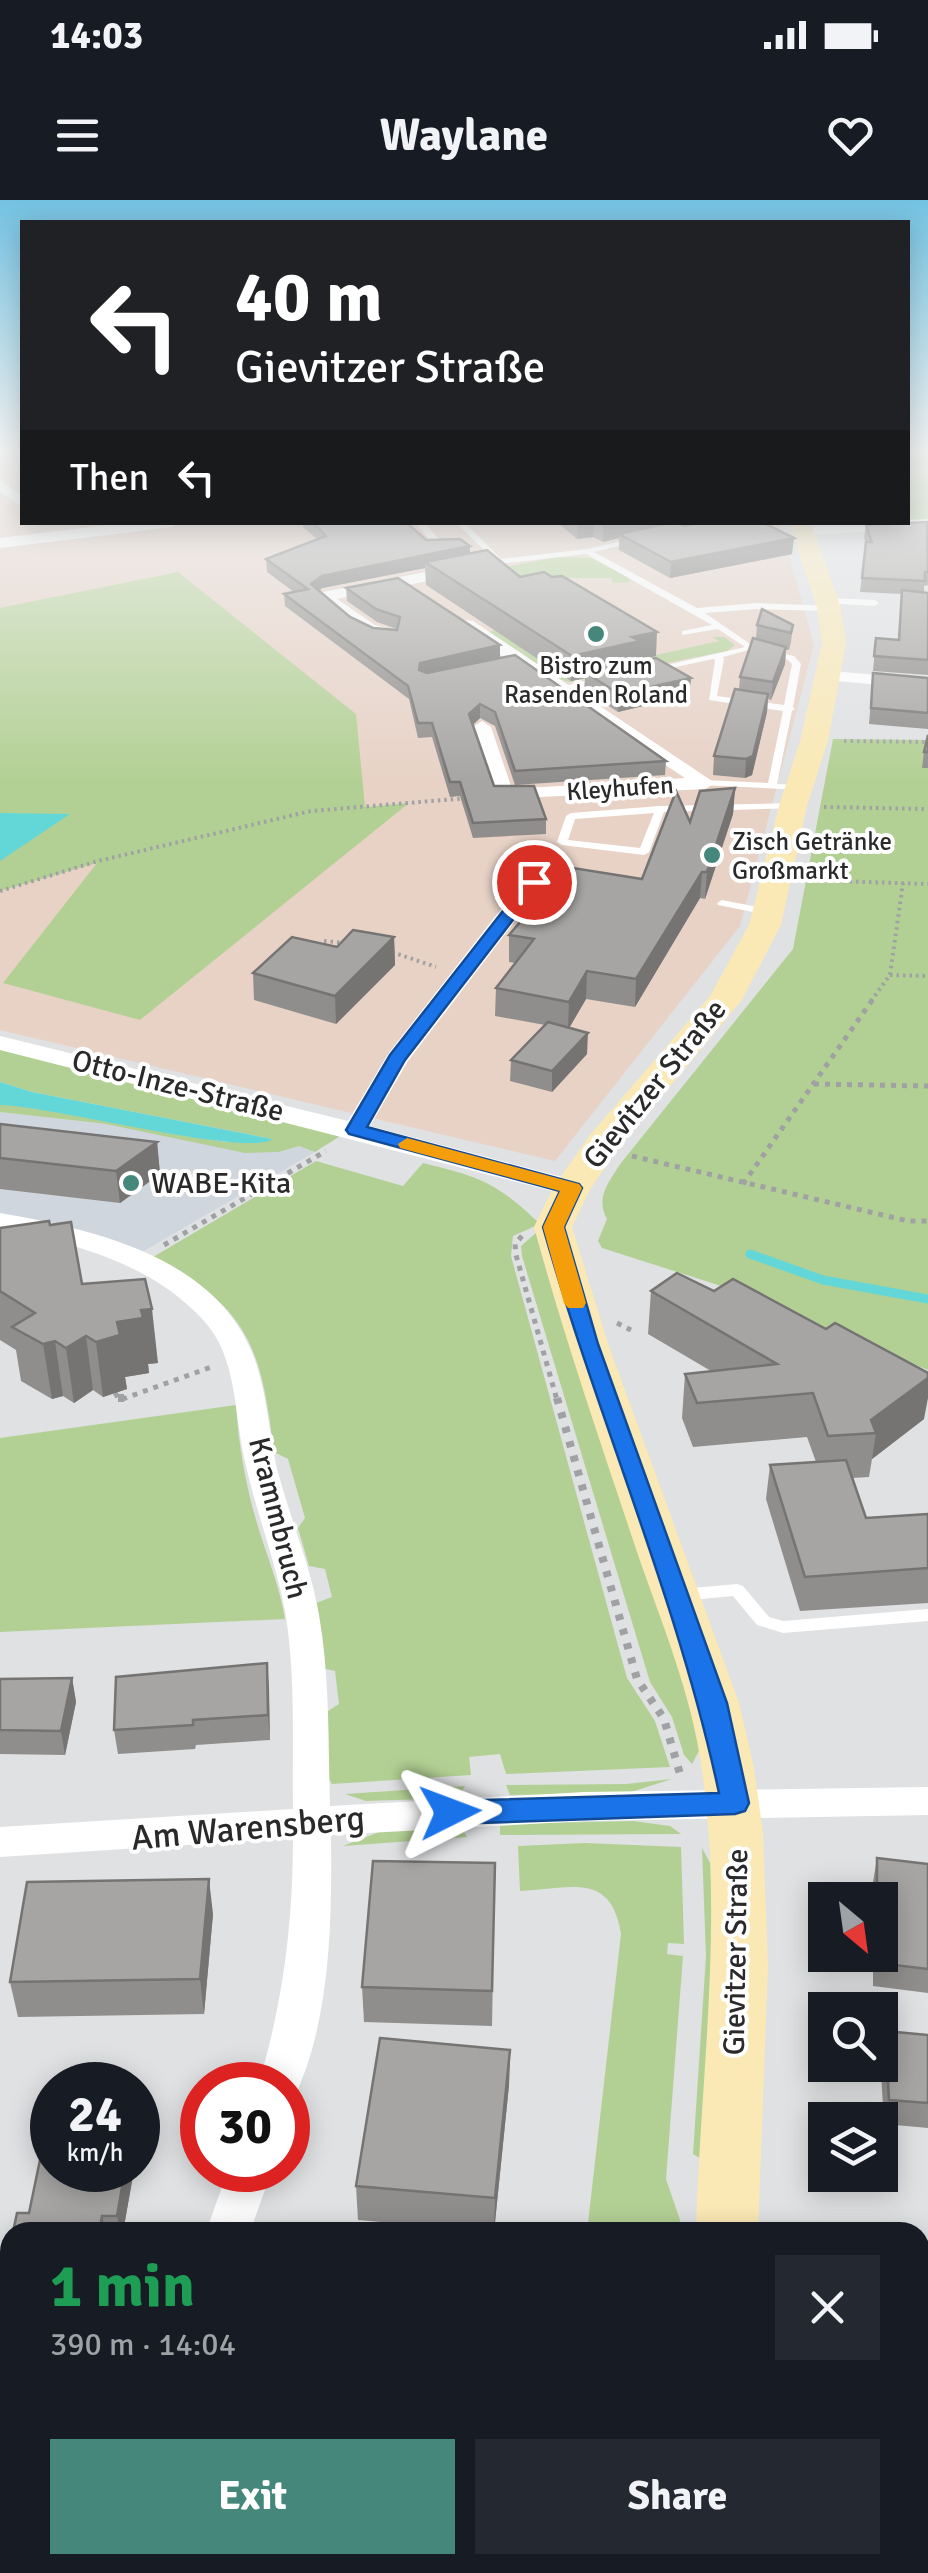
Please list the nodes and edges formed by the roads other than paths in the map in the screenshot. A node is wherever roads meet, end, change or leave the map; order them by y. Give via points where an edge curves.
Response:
1 (495, 560) edge
2 (543, 560) edge
3 (602, 560) edge
4 (813, 560) edge
5 (502, 568) junction
6 (343, 573) edge
7 (402, 582) junction
8 (358, 590) junction
9 (828, 604) junction
10 (875, 604) dead end
11 (696, 611) junction
12 (716, 627) junction
13 (685, 633) dead end
14 (391, 636) edge
15 (752, 648) junction
16 (716, 656) junction
17 (638, 672) edge
18 (619, 676) edge
19 (830, 676) junction
20 (928, 684) edge
21 (561, 688) junction
22 (790, 709) junction
23 (482, 727) dead end
24 (706, 782) junction
25 (788, 793) junction
26 (660, 809) junction
27 (534, 882) dead end
28 (722, 902) dead end
29 (768, 912) junction
30 (0, 1043) edge
31 (356, 1130) junction
32 (562, 1208) junction
33 (0, 1221) edge
34 (677, 1595) junction
35 (928, 1615) edge
36 (928, 1801) edge
37 (735, 1803) junction
38 (312, 1822) junction
39 (0, 1842) edge
40 (287, 2062) edge
41 (242, 2192) edge
42 (232, 2222) edge
43 (726, 2222) edge

1 - 5 lane
2 - 5 lane
3 - 11 lane
4 - 9 main road, Gievitzer Straße
5 - 7 street
6 - 8 street
7 - 8 street
7 - 21 street, Kleyhufen via 511,663
8 - 14 street via 322,596
9 - 10 lane
9 - 11 lane
9 - 19 main road, Gievitzer Straße
11 - 12 lane
12 - 13 lane
12 - 15 lane
15 - 16 lane
15 - 22 lane via 795,661
16 - 17 lane
16 - 22 lane via 712,698
18 - 21 lane
19 - 20 street
19 - 25 main road, Gievitzer Straße via 814,741
21 - 24 street, Kleyhufen
22 - 25 lane
23 - 24 street, Kleyhufen via 504,795
24 - 25 lane
25 - 26 lane via 750,812
25 - 29 main road, Gievitzer Straße
26 - 26 lane via 644,852 562,842 571,816
27 - 31 street via 397,1059
28 - 29 lane
29 - 32 main road, Gievitzer Straße via 725,1000 603,1144
30 - 31 street, Otto-Inze-Straße
31 - 32 street, Otto-Inze-Straße
32 - 34 main road, Gievitzer Straße via 587,1344
33 - 38 street, Krammbruch via 138,1261 170,1278 231,1336 303,1619
34 - 35 lane via 737,1590 763,1620 783,1627
34 - 37 main road, Gievitzer Straße via 714,1703
36 - 37 street, Am Warensberg
37 - 38 street, Am Warensberg
37 - 43 main road, Gievitzer Straße via 737,1998
38 - 39 street, Am Warensberg
38 - 40 street, Krammbruch via 298,2032
41 - 42 street

